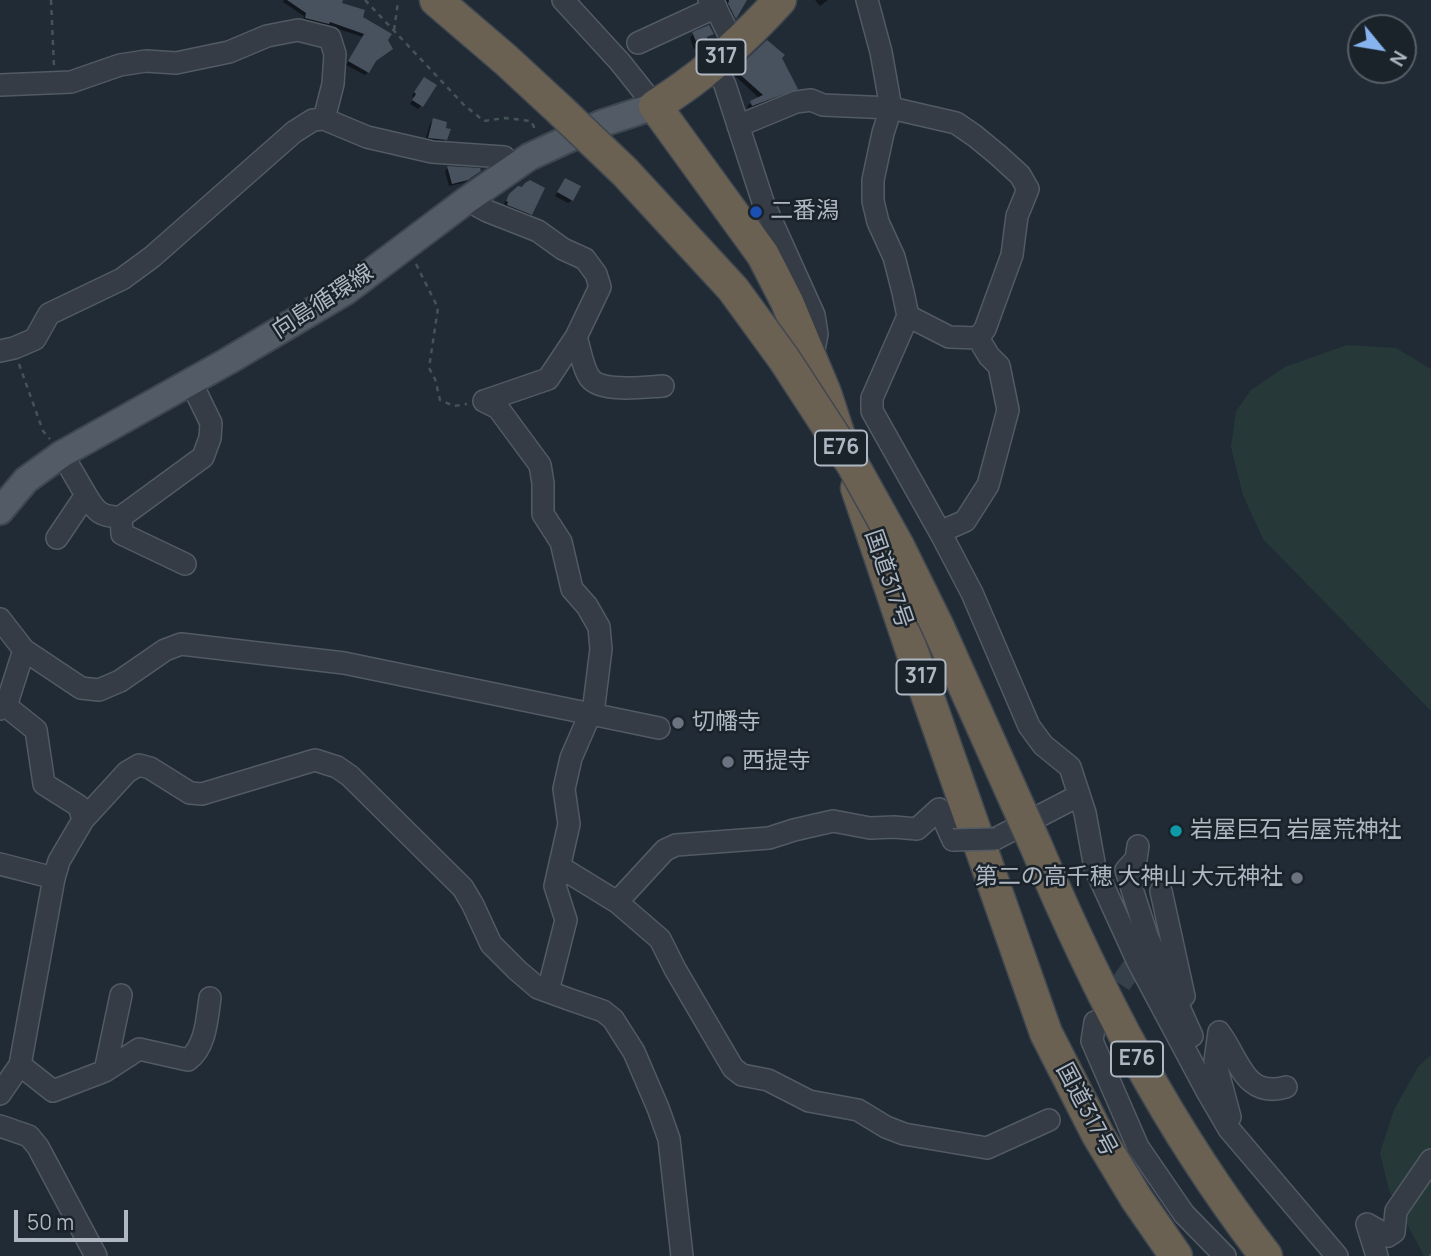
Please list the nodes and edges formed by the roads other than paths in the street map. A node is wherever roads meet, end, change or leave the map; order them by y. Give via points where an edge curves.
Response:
1 (563, 0) edge
2 (780, 0) edge
3 (867, 0) edge
4 (408, 1) edge
5 (713, 4) edge
6 (445, 6) edge
7 (638, 43) dead end
8 (724, 55) junction
9 (0, 85) edge
10 (655, 106) junction
11 (891, 108) junction
12 (559, 109) junction
13 (324, 119) junction
14 (738, 126) junction
15 (513, 168) junction
16 (467, 200) junction
17 (908, 316) junction
18 (576, 337) junction
19 (978, 338) junction
20 (7, 350) edge
21 (812, 362) junction
22 (191, 382) junction
23 (663, 386) dead end
24 (62, 454) junction
25 (86, 495) junction
26 (0, 511) edge
27 (121, 517) junction
28 (940, 532) junction
29 (57, 538) dead end
30 (186, 564) dead end
31 (0, 618) edge
32 (24, 650) junction
33 (3, 707) edge
34 (590, 714) junction
35 (659, 728) dead end
36 (1078, 796) junction
37 (83, 820) junction
38 (1139, 846) dead end
39 (0, 864) edge
40 (560, 867) junction
41 (54, 878) junction
42 (1161, 891) dead end
43 (617, 902) junction
44 (548, 991) junction
45 (121, 995) dead end
46 (210, 998) dead end
47 (1095, 1022) tunnel mouth
48 (1188, 1043) junction
49 (20, 1065) junction
50 (105, 1071) junction
51 (1286, 1087) dead end
52 (0, 1094) edge
53 (1049, 1121) dead end
54 (0, 1126) edge
55 (1229, 1129) junction
56 (1431, 1160) edge
57 (96, 1256) edge
58 (682, 1256) edge
59 (1175, 1256) edge
60 (1225, 1256) edge
61 (1266, 1256) edge
62 (1337, 1256) edge
63 (1377, 1256) edge

1 - 10 street
2 - 8 highway, 317
3 - 11 street
4 - 12 street
5 - 7 street
5 - 8 street
6 - 12 highway, E76
8 - 10 highway, 317
8 - 14 street via 725,85
9 - 13 street via 71,82 120,65 176,63 298,30 330,38 335,54
10 - 15 main road, 向島循環線 via 603,123
10 - 21 highway, 国道317号 / 317 via 763,255
11 - 14 street via 823,105 811,100
11 - 17 street via 873,180 873,201 894,257
11 - 19 street via 957,123 1020,175 1028,189 1017,216 1012,255
12 - 61 highway, E76, bridge via 625,172 733,289 852,466 937,625 1094,978 1159,1099
13 - 15 street via 367,137 432,152 504,157
13 - 20 street via 294,132 122,279 49,314 35,339
14 - 21 street via 763,202 814,315 817,334
15 - 16 main road, 向島循環線
16 - 18 street via 585,259 600,287
16 - 22 main road, 向島循環線 via 346,291
17 - 19 street via 948,337
17 - 28 street via 872,398 872,411
18 - 23 street via 589,378 599,385
18 - 34 street via 548,379 484,401 498,408 540,465 542,514 561,542 572,589 599,627 601,649
19 - 28 street via 999,366 1008,410 988,485 965,521
21 - 59 highway, 国道317号 / 317 via 1046,1033 1098,1136
22 - 24 main road, 向島循環線
22 - 27 street via 211,423 203,457
24 - 25 street
24 - 26 main road, 向島循環線 via 26,480
25 - 27 street via 107,517
25 - 29 street
27 - 30 street via 122,534
28 - 36 street via 972,593 1029,726 1043,745 1070,767
31 - 32 street
32 - 33 street
32 - 34 street via 81,688 99,690 120,681 181,644 344,663
33 - 37 street via 36,730 44,784 79,806
34 - 35 street
34 - 40 street via 571,758 564,789 569,824
36 - 43 street, bridge via 995,839 953,840 939,809 917,829 833,821 769,838 676,845 665,850
36 - 48 street via 1095,868 1137,960
37 - 41 street
37 - 44 street via 139,765 190,793 202,794 315,760 337,767 463,888 491,944 538,988
38 - 48 street via 1136,859 1126,870
39 - 41 street
40 - 43 street
40 - 44 street via 555,886 566,920
41 - 49 street
42 - 48 street
43 - 53 street via 660,939 733,1068 742,1075 768,1080 809,1101 858,1110 904,1134 987,1148
44 - 58 street via 603,1010 634,1052 669,1139
45 - 50 street
46 - 50 street via 196,1054 188,1060 139,1049
47 - 60 street via 1092,1041 1138,1147 1184,1214
48 - 55 street
49 - 50 street via 53,1091
49 - 52 street
51 - 55 street via 1273,1091 1255,1085 1219,1032 1215,1061
54 - 57 street via 29,1136 38,1147
55 - 62 street
56 - 63 street via 1396,1211 1394,1232 1388,1236 1367,1224

